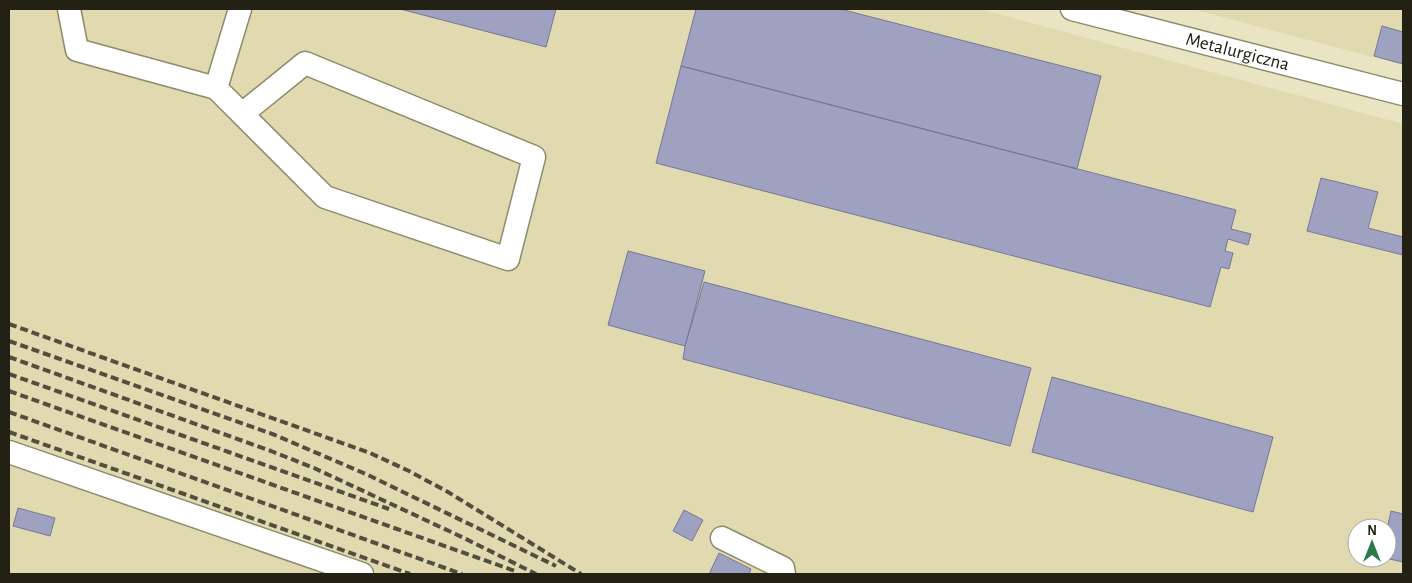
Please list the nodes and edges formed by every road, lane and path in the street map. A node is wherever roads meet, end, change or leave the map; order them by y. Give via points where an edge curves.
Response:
1 (69, 9) edge
2 (240, 9) edge
3 (1072, 9) edge
4 (216, 88) junction
5 (1403, 94) edge
6 (242, 114) junction
7 (9, 452) edge
8 (722, 538) dead end
9 (362, 574) edge
10 (784, 574) edge

1 - 4 street via 77,50
2 - 4 street
3 - 5 street, Metalurgiczna
4 - 6 street
6 - 6 street via 325,197 508,260 534,158 305,63
7 - 9 street
8 - 10 street via 783,568

